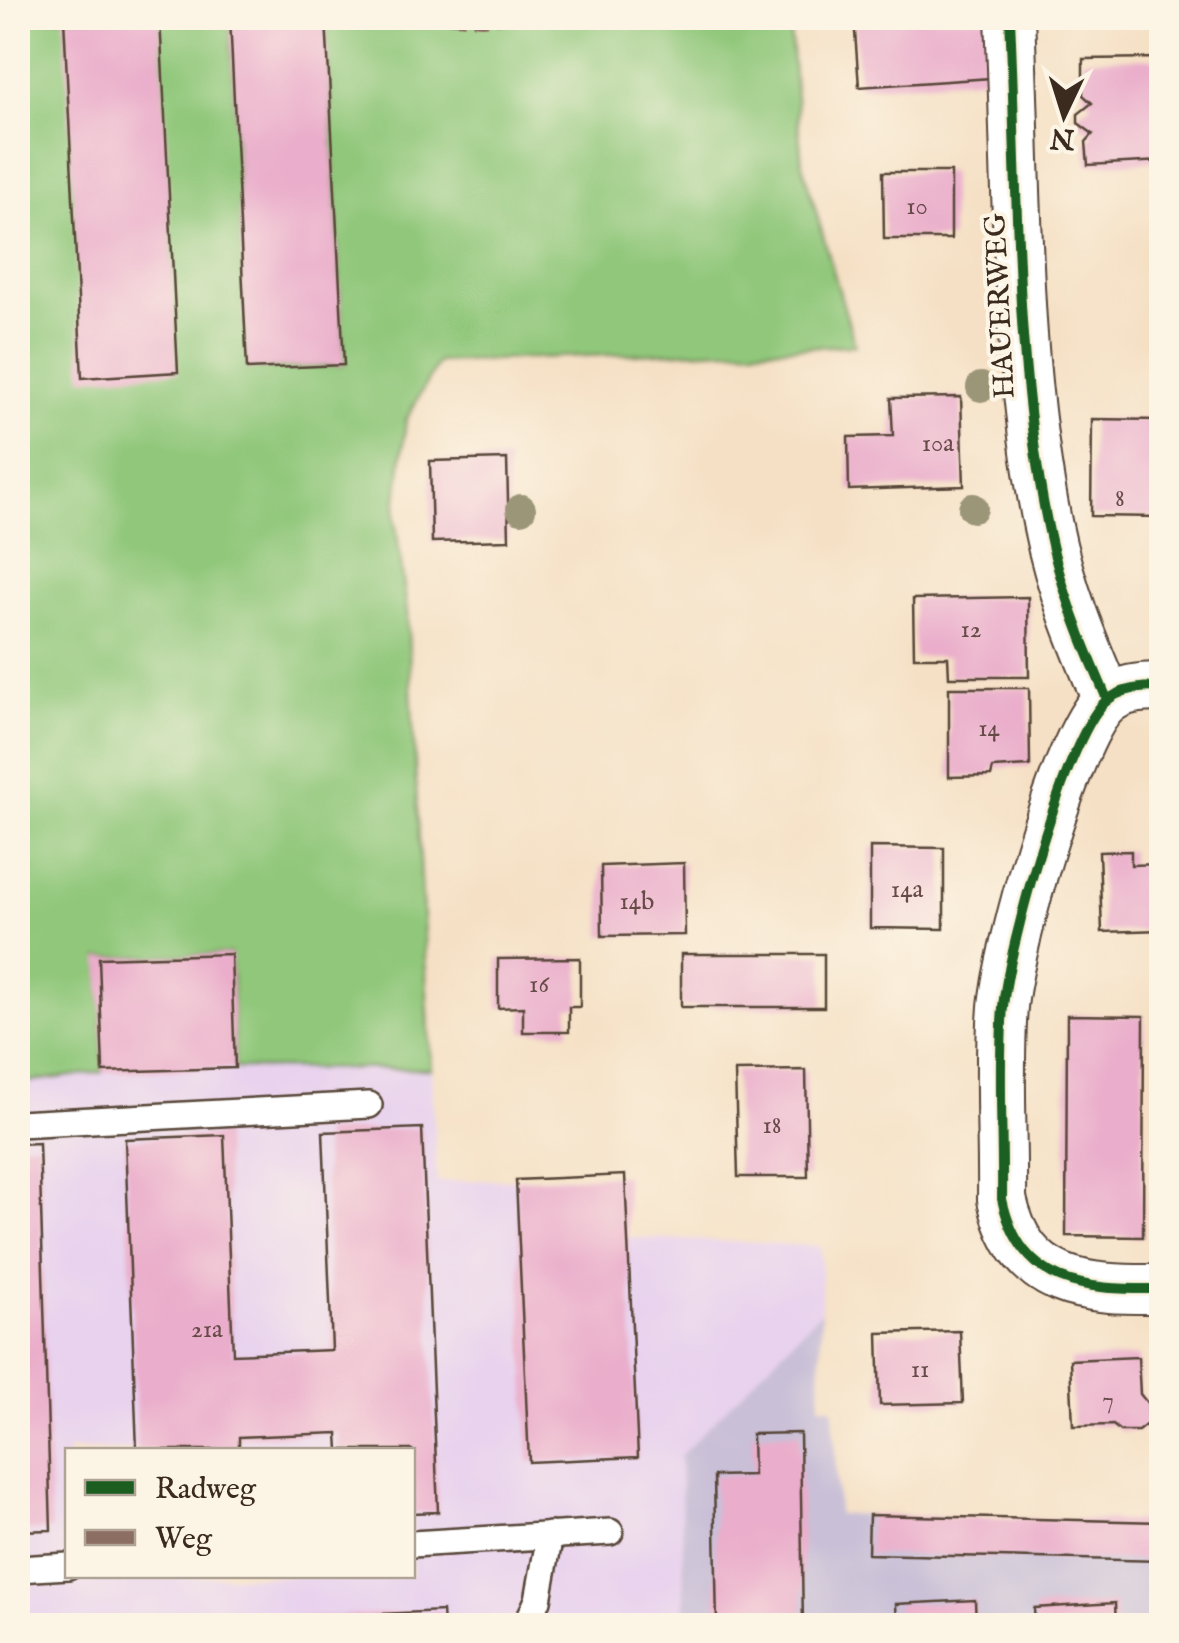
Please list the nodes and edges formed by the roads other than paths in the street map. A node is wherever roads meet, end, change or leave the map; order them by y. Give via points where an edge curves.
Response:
1 (1010, 18) edge
2 (1162, 688) edge
3 (1107, 700) junction
4 (369, 1105) dead end
5 (18, 1124) edge
6 (1162, 1289) edge
7 (610, 1532) dead end
8 (550, 1535) junction
9 (415, 1544) edge
10 (65, 1566) edge
11 (18, 1570) edge
12 (526, 1626) edge

1 - 3 street, HAUERWEG via 1028,401 1048,528 1073,620
2 - 3 street via 1136,686
3 - 6 street via 1085,725 1043,840 1003,1004 1002,1199 1009,1230 1049,1273 1096,1290
4 - 5 lane
7 - 8 lane
8 - 9 lane
8 - 12 lane
10 - 11 lane

